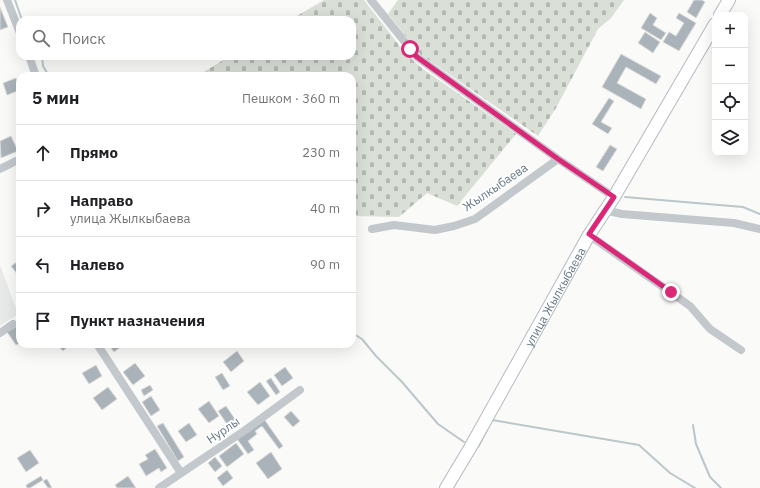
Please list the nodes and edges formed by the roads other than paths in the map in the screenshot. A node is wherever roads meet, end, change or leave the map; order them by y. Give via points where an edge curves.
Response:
1 (7, 0) edge
2 (372, 0) edge
3 (729, 0) edge
4 (722, 12) edge
5 (16, 24) edge
6 (712, 29) edge
7 (30, 60) edge
8 (35, 72) edge
9 (558, 159) junction
10 (16, 161) edge
11 (0, 169) edge
12 (614, 197) junction
13 (604, 210) junction
14 (372, 229) dead end
15 (760, 229) edge
16 (589, 234) junction
17 (13, 324) dead end
18 (0, 333) edge
19 (100, 348) edge
20 (741, 350) dead end
21 (300, 390) dead end
22 (181, 473) junction
23 (159, 488) edge
24 (446, 488) edge

1 - 5 street
2 - 9 street via 417,57
3 - 4 main road
6 - 12 main road, улица Жылкыбаева
7 - 8 street
9 - 12 street
9 - 14 street, Жылкыбаева via 475,219 435,230 394,225
10 - 11 street
12 - 13 main road, улица Жылкыбаева
13 - 15 street via 622,214 734,223
13 - 16 main road, улица Жылкыбаева
16 - 20 street via 690,306 710,328
16 - 24 main road, улица Жылкыбаева
17 - 18 street
19 - 22 street
21 - 22 street, Нурлы
22 - 23 street, Нурлы

